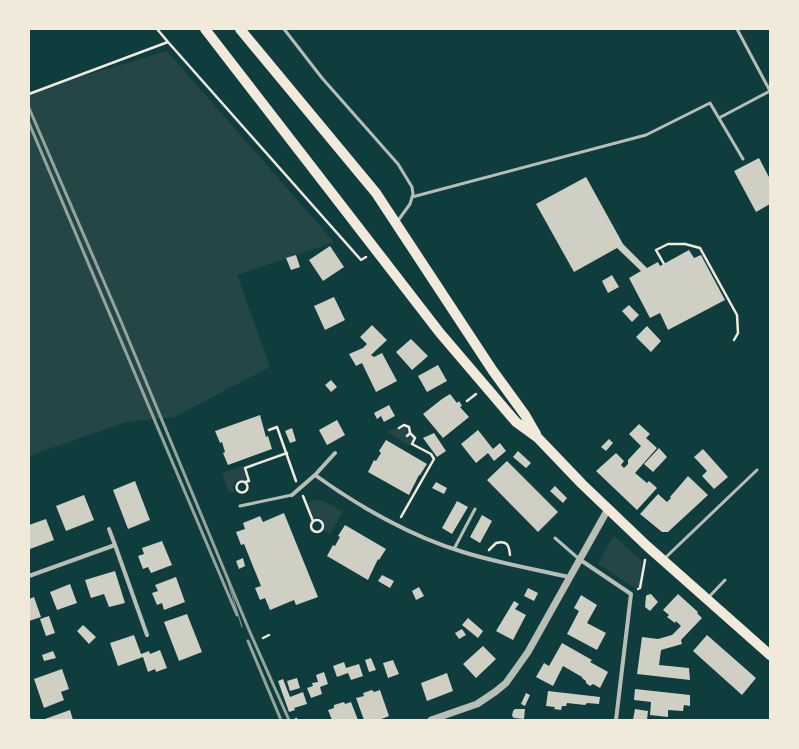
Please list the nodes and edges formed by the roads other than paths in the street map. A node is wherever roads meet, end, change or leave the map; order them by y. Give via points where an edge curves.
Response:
1 (205, 29) edge
2 (240, 29) edge
3 (284, 29) edge
4 (737, 29) edge
5 (770, 91) edge
6 (719, 118) junction
7 (743, 159) dead end
8 (412, 196) junction
9 (396, 224) junction
10 (538, 438) junction
11 (336, 453) dead end
12 (757, 470) dead end
13 (316, 475) junction
14 (292, 495) joint
15 (240, 506) dead end
16 (475, 509) dead end
17 (608, 509) junction
18 (109, 529) dead end
19 (555, 538) dead end
20 (115, 546) junction
21 (454, 549) junction
22 (579, 559) junction
23 (662, 560) junction
24 (29, 576) edge
25 (569, 577) junction
26 (725, 580) dead end
27 (707, 598) junction
28 (147, 634) dead end
29 (770, 654) edge
30 (431, 720) edge
31 (616, 720) edge

1 - 10 main road via 440,333 516,422
2 - 9 main road via 376,193
3 - 8 lane via 322,78 398,164 412,187
4 - 5 lane
5 - 6 lane
6 - 7 lane
6 - 8 lane via 710,103 646,135
8 - 9 lane via 410,204
9 - 10 main road
10 - 17 main road
11 - 13 street
12 - 23 lane
13 - 14 street
13 - 21 street via 366,509
14 - 15 lane
16 - 21 lane
17 - 22 street
17 - 23 main road
18 - 20 street
19 - 22 lane
20 - 24 street
20 - 28 street
21 - 25 street via 492,561
22 - 25 street
22 - 31 street via 631,594
23 - 27 main road
25 - 30 street via 528,652 506,683 477,704
26 - 27 lane
27 - 29 main road

